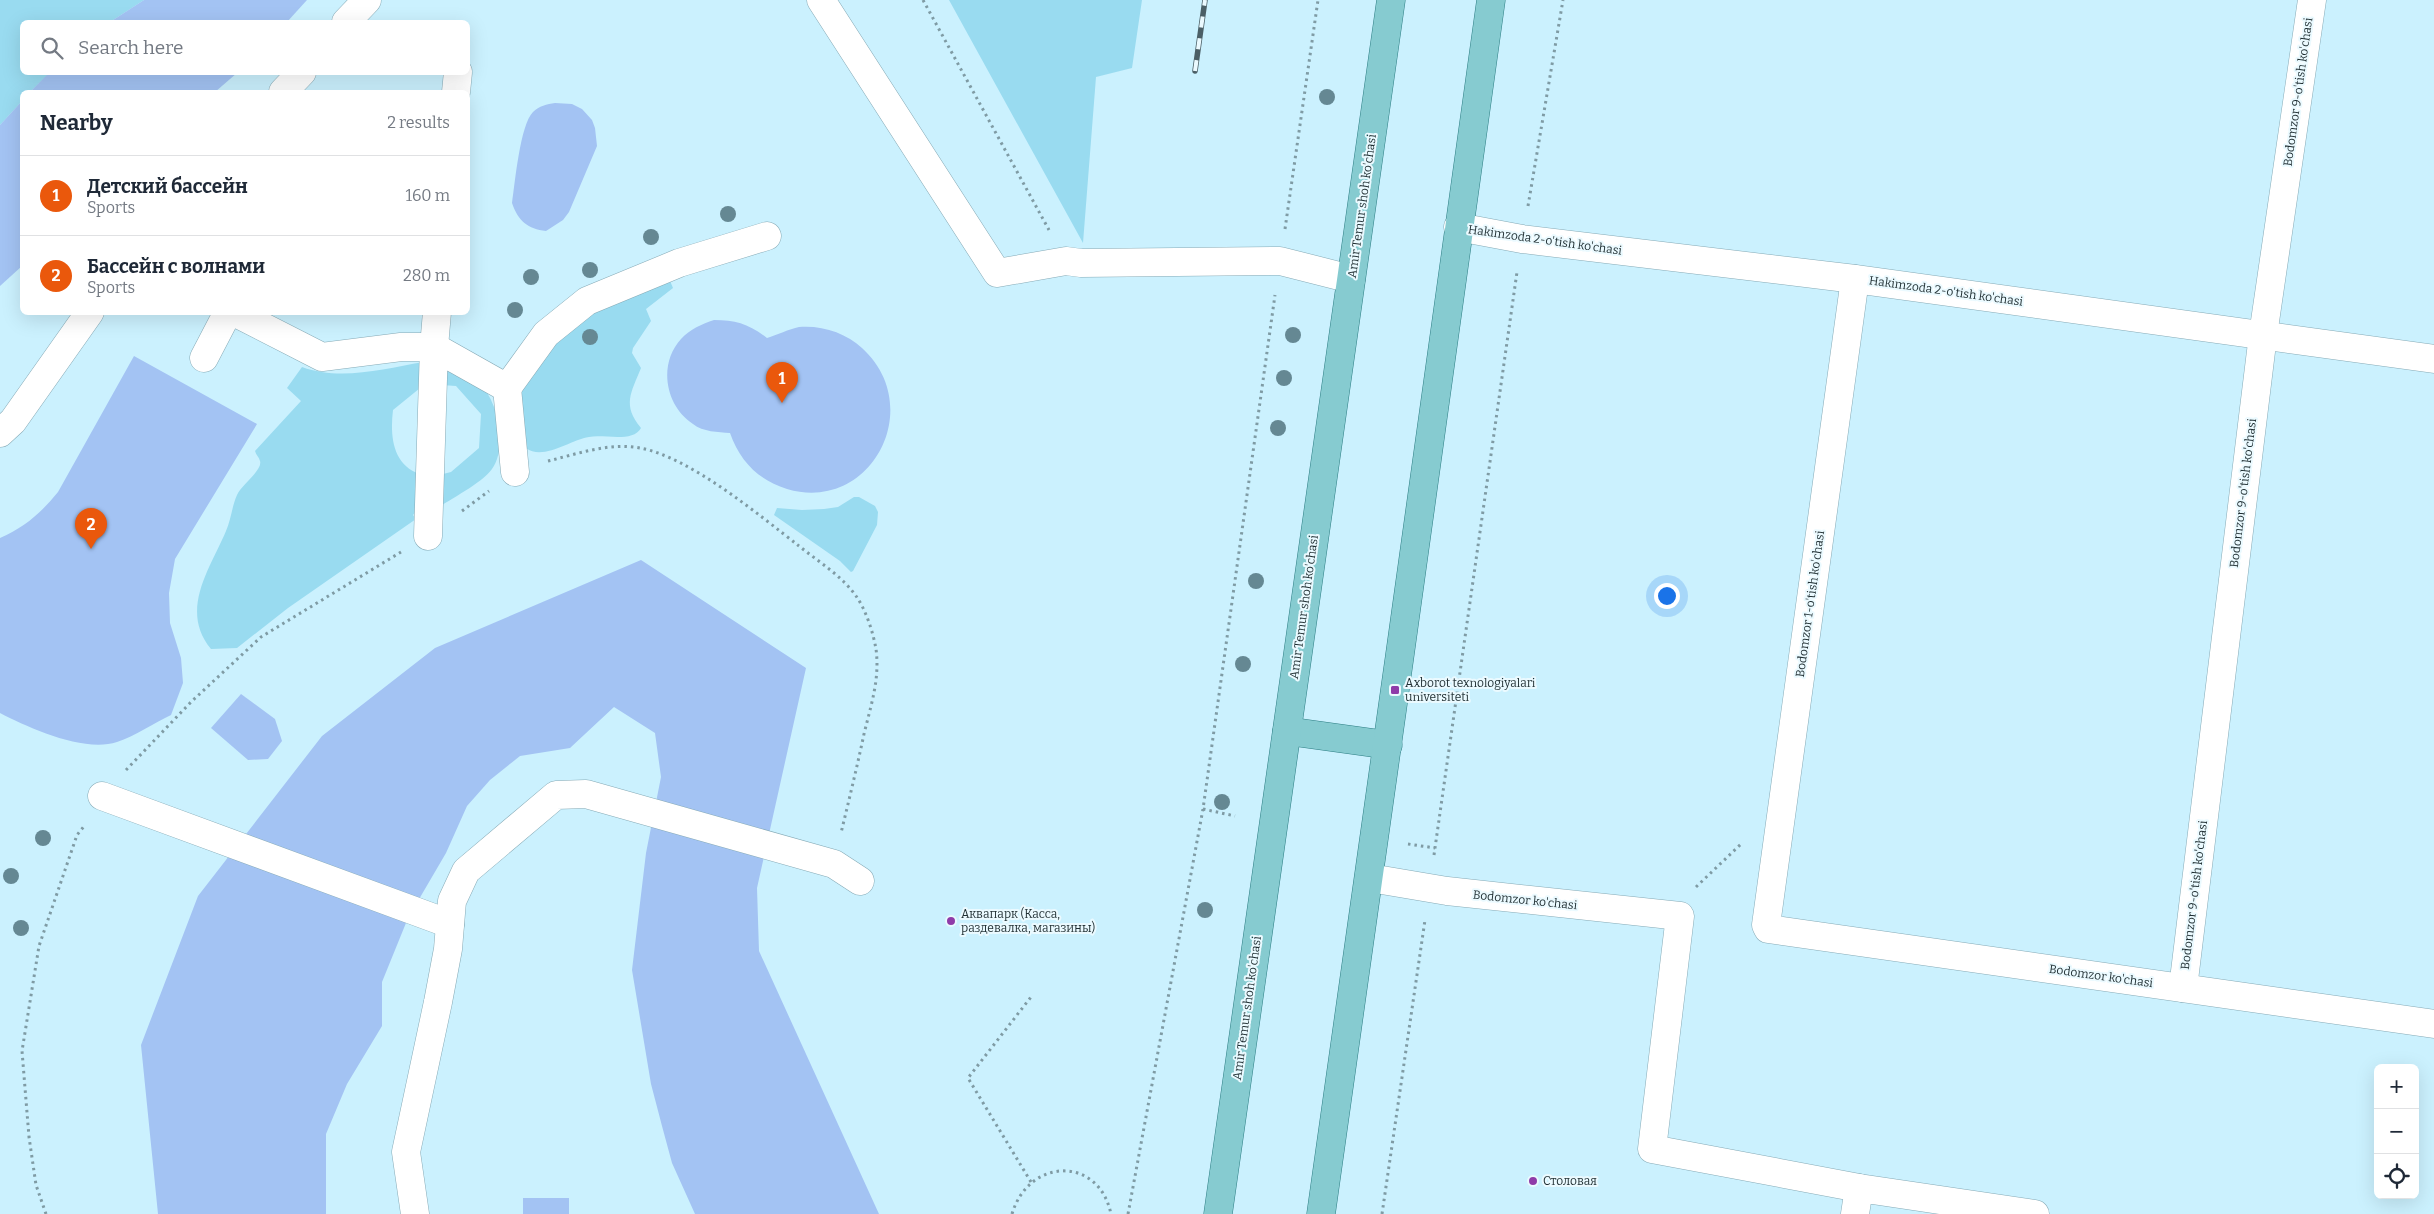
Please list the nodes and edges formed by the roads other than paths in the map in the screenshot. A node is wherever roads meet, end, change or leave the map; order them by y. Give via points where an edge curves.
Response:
1 (366, 0) edge
2 (821, 0) edge
3 (1391, 0) edge
4 (1491, 0) edge
5 (2312, 0) edge
6 (348, 20) edge
7 (299, 75) edge
8 (458, 75) edge
9 (285, 90) edge
10 (456, 90) edge
11 (1458, 227) junction
12 (767, 236) dead end
13 (1351, 279) junction
14 (1855, 279) junction
15 (88, 315) edge
16 (226, 315) edge
17 (240, 315) edge
18 (437, 315) edge
19 (2262, 336) junction
20 (434, 347) junction
21 (204, 358) dead end
22 (2434, 360) edge
23 (507, 388) junction
24 (0, 433) edge
25 (515, 472) road end
26 (428, 536) road end
27 (1287, 731) junction
28 (1388, 745) junction
29 (102, 796) road end
30 (1370, 878) junction
31 (860, 882) dead end
32 (450, 924) junction
33 (1768, 929) joint
34 (2183, 988) junction
35 (2434, 1024) edge
36 (1857, 1201) edge
37 (415, 1214) edge
38 (1218, 1214) edge
39 (1321, 1214) edge
40 (2035, 1214) edge

1 - 6 street
2 - 13 street via 997,273 1066,261 1280,261
3 - 13 main road, Amir Temur shoh ko'chasi
4 - 11 main road
5 - 19 street, Bodomzor 9-o'tish ko'chasi
7 - 9 street
8 - 10 street
11 - 14 street, Hakimzoda 2-o'tish ko'chasi via 1522,239
11 - 28 main road
12 - 23 street via 678,263 587,301 546,334
13 - 27 main road, Amir Temur shoh ko'chasi
14 - 19 street, Hakimzoda 2-o'tish ko'chasi
14 - 33 street, Bodomzor 1-o'tish ko'chasi via 1766,925
15 - 24 street via 13,421
16 - 21 street
17 - 20 street via 322,357 401,347
18 - 20 street
19 - 22 street, Hakimzoda 2-o'tish ko'chasi
19 - 34 street, Bodomzor 9-o'tish ko'chasi
20 - 23 street
20 - 26 street
23 - 25 street
27 - 28 main road
27 - 38 main road, Amir Temur shoh ko'chasi
28 - 30 main road
29 - 32 street
30 - 36 street, Bodomzor ko'chasi via 1429,888 1673,915 1652,1148
30 - 39 main road
31 - 32 street via 834,864 586,794 556,795 466,872 452,901
32 - 37 street via 438,1002 406,1152
33 - 34 street, Bodomzor ko'chasi
34 - 35 street, Bodomzor ko'chasi
36 - 40 street

